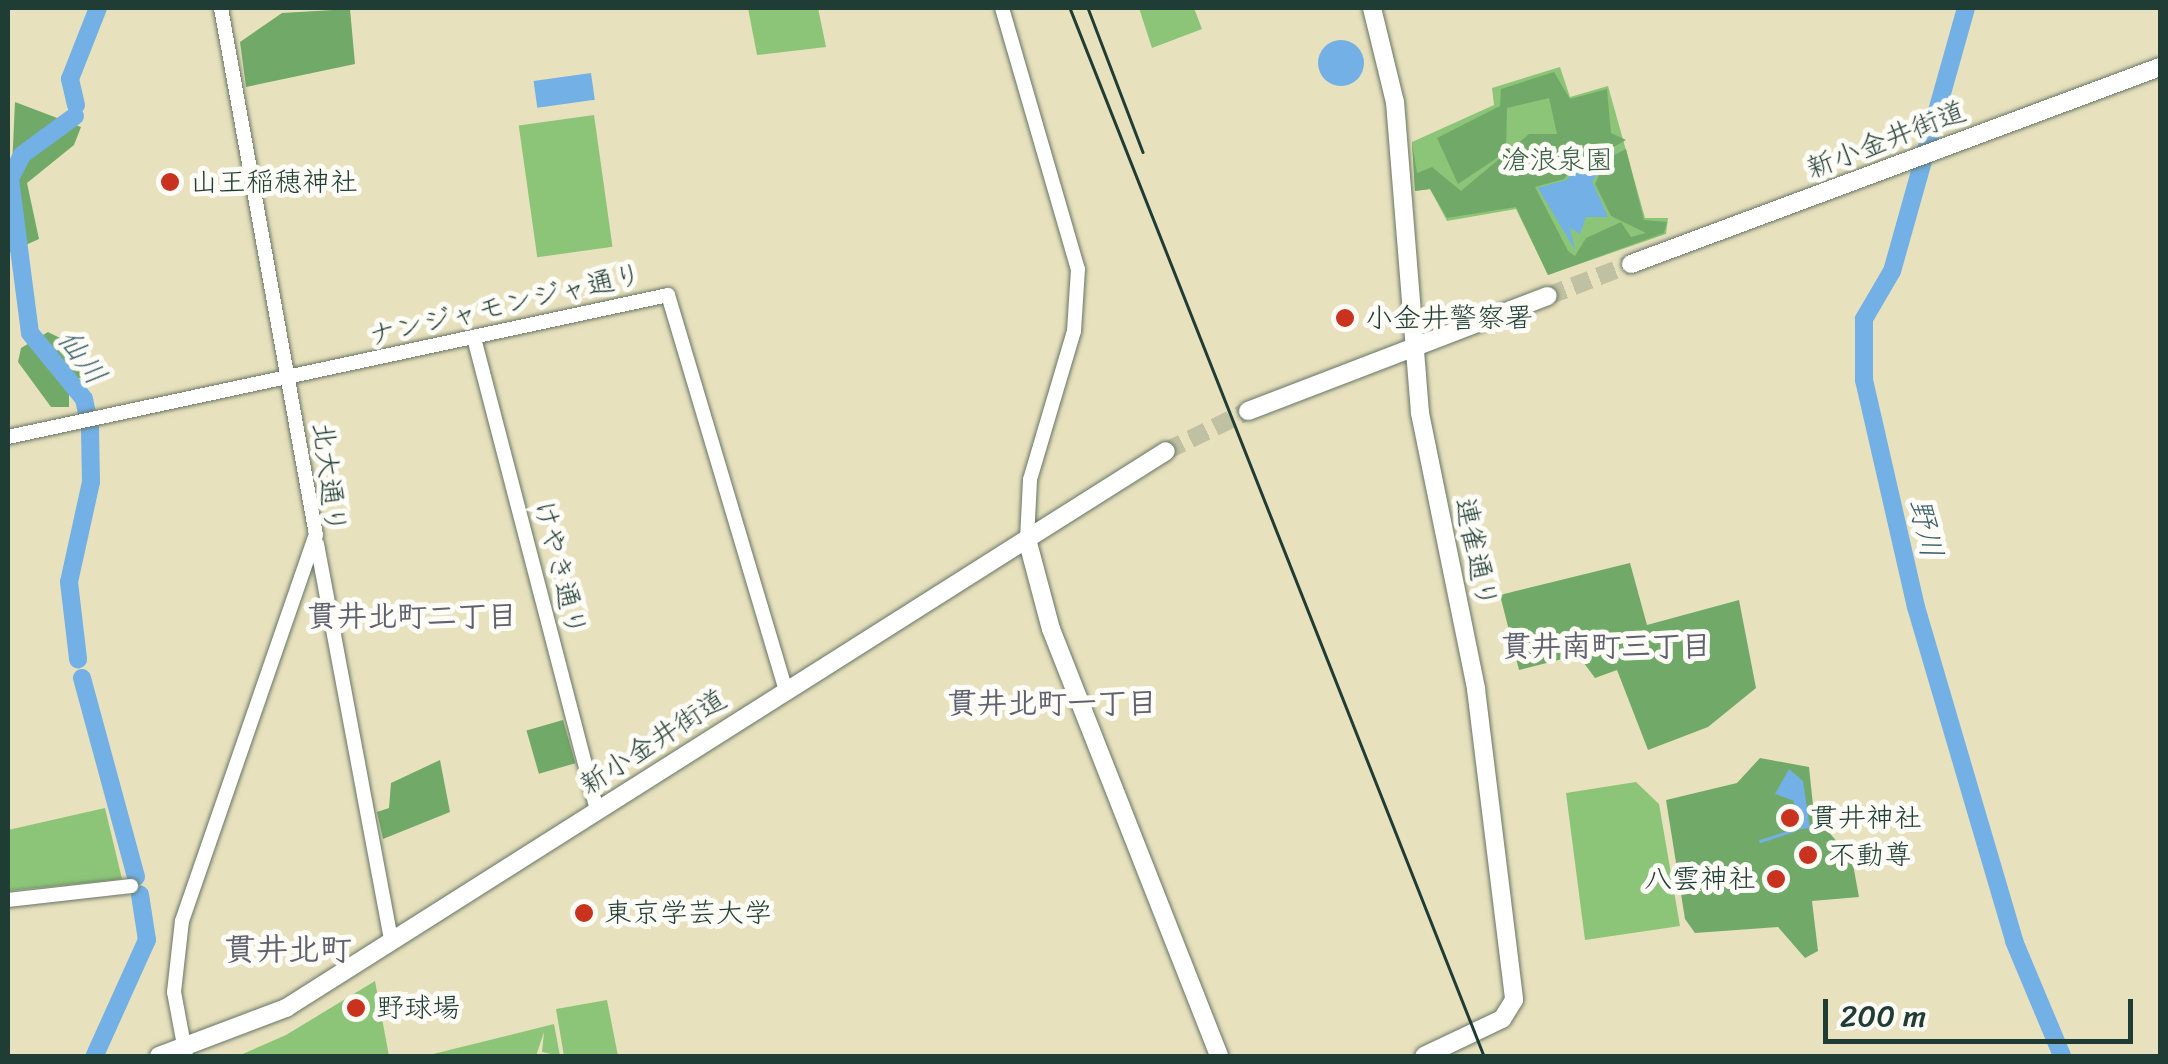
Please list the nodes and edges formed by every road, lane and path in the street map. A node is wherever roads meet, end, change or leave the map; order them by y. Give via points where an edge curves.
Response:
1 (221, 8) edge
2 (1002, 8) edge
3 (1372, 8) edge
4 (2160, 67) edge
5 (1632, 264) tunnel mouth
6 (1548, 296) tunnel mouth
7 (474, 338) junction
8 (1414, 346) junction
9 (290, 380) junction
10 (1248, 411) tunnel mouth
11 (8, 437) edge
12 (1166, 451) tunnel mouth
13 (316, 536) junction
14 (1027, 539) junction
15 (786, 690) junction
16 (597, 810) junction
17 (131, 886) dead end
18 (8, 900) edge
19 (391, 941) junction
20 (185, 1053) edge
21 (159, 1056) edge
22 (1219, 1056) edge
23 (1424, 1056) edge

1 - 9 street, 北大通り
2 - 14 street via 1078,270 1074,331 1030,480
3 - 8 main road, 連雀通り via 1395,102
4 - 5 main road, 新小金井街道
6 - 8 main road
7 - 9 street, ナンジャモンジャ通り
7 - 15 street, ナンジャモンジャ通り via 672,297
7 - 16 street, けやき通り
8 - 10 main road
8 - 23 main road, 連雀通り via 1476,689 1514,1000 1502,1020
9 - 11 street, ナンジャモンジャ通り
9 - 13 street, 北大通り
12 - 14 main road, 新小金井街道
13 - 19 street
13 - 20 street, 北大通り via 182,921 174,992
14 - 15 main road, 新小金井街道
14 - 22 main road via 1051,629
15 - 16 main road, 新小金井街道
16 - 19 main road, 新小金井街道
17 - 18 street
19 - 20 main road, 新小金井街道 via 286,1008
20 - 21 main road, 新小金井街道

